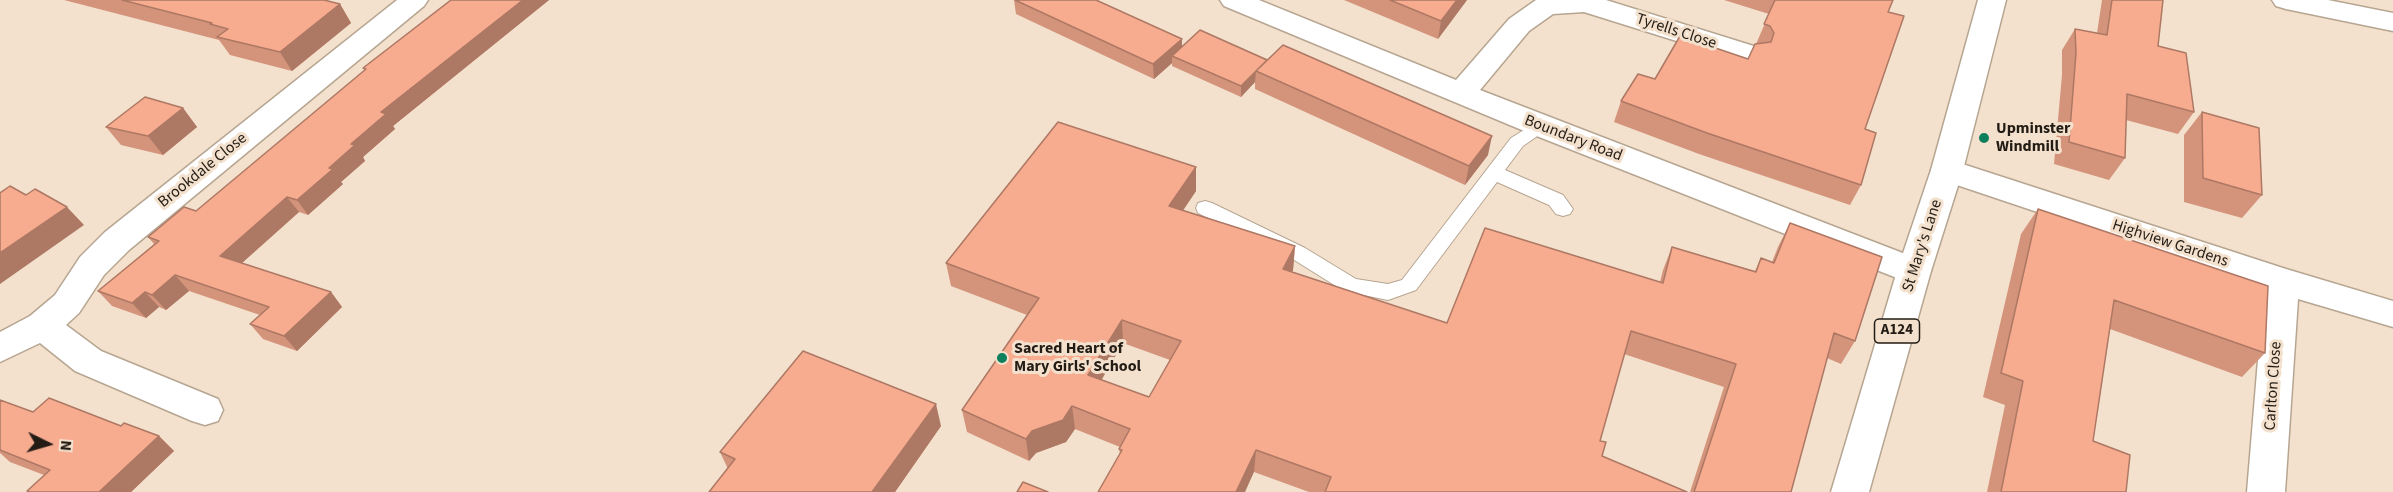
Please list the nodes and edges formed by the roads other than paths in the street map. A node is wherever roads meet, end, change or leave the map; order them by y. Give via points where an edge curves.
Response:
1 (414, 0) edge
2 (1234, 0) edge
3 (1992, 0) edge
4 (2286, 0) edge
5 (2393, 22) edge
6 (1750, 55) edge
7 (1461, 94) junction
8 (1540, 126) junction
9 (1947, 171) junction
10 (1494, 173) junction
11 (1205, 208) dead end
12 (1563, 209) dead end
13 (1914, 271) junction
14 (2282, 281) junction
15 (2393, 314) edge
16 (42, 326) junction
17 (0, 348) edge
18 (205, 410) dead end
19 (1850, 492) edge
20 (2266, 492) edge

1 - 16 street, Brookdale Close via 117,241 92,266 67,304
2 - 7 street, Boundary Road
3 - 9 street, St Mary's Lane / A124
4 - 5 street
6 - 7 street, Tyrells Close via 1586,3 1545,6 1519,25
7 - 8 street, Boundary Road
8 - 10 lane via 1517,142
8 - 13 street, Boundary Road
9 - 13 street, St Mary's Lane / A124
9 - 14 street, Highview Gardens
10 - 11 lane via 1409,285 1388,292 1351,286 1298,253
10 - 12 lane via 1556,200
13 - 19 street, St Mary's Lane / A124
14 - 15 street, Highview Gardens
14 - 20 street, Carlton Close
16 - 17 street, Brookdale Close
16 - 18 street via 88,361

